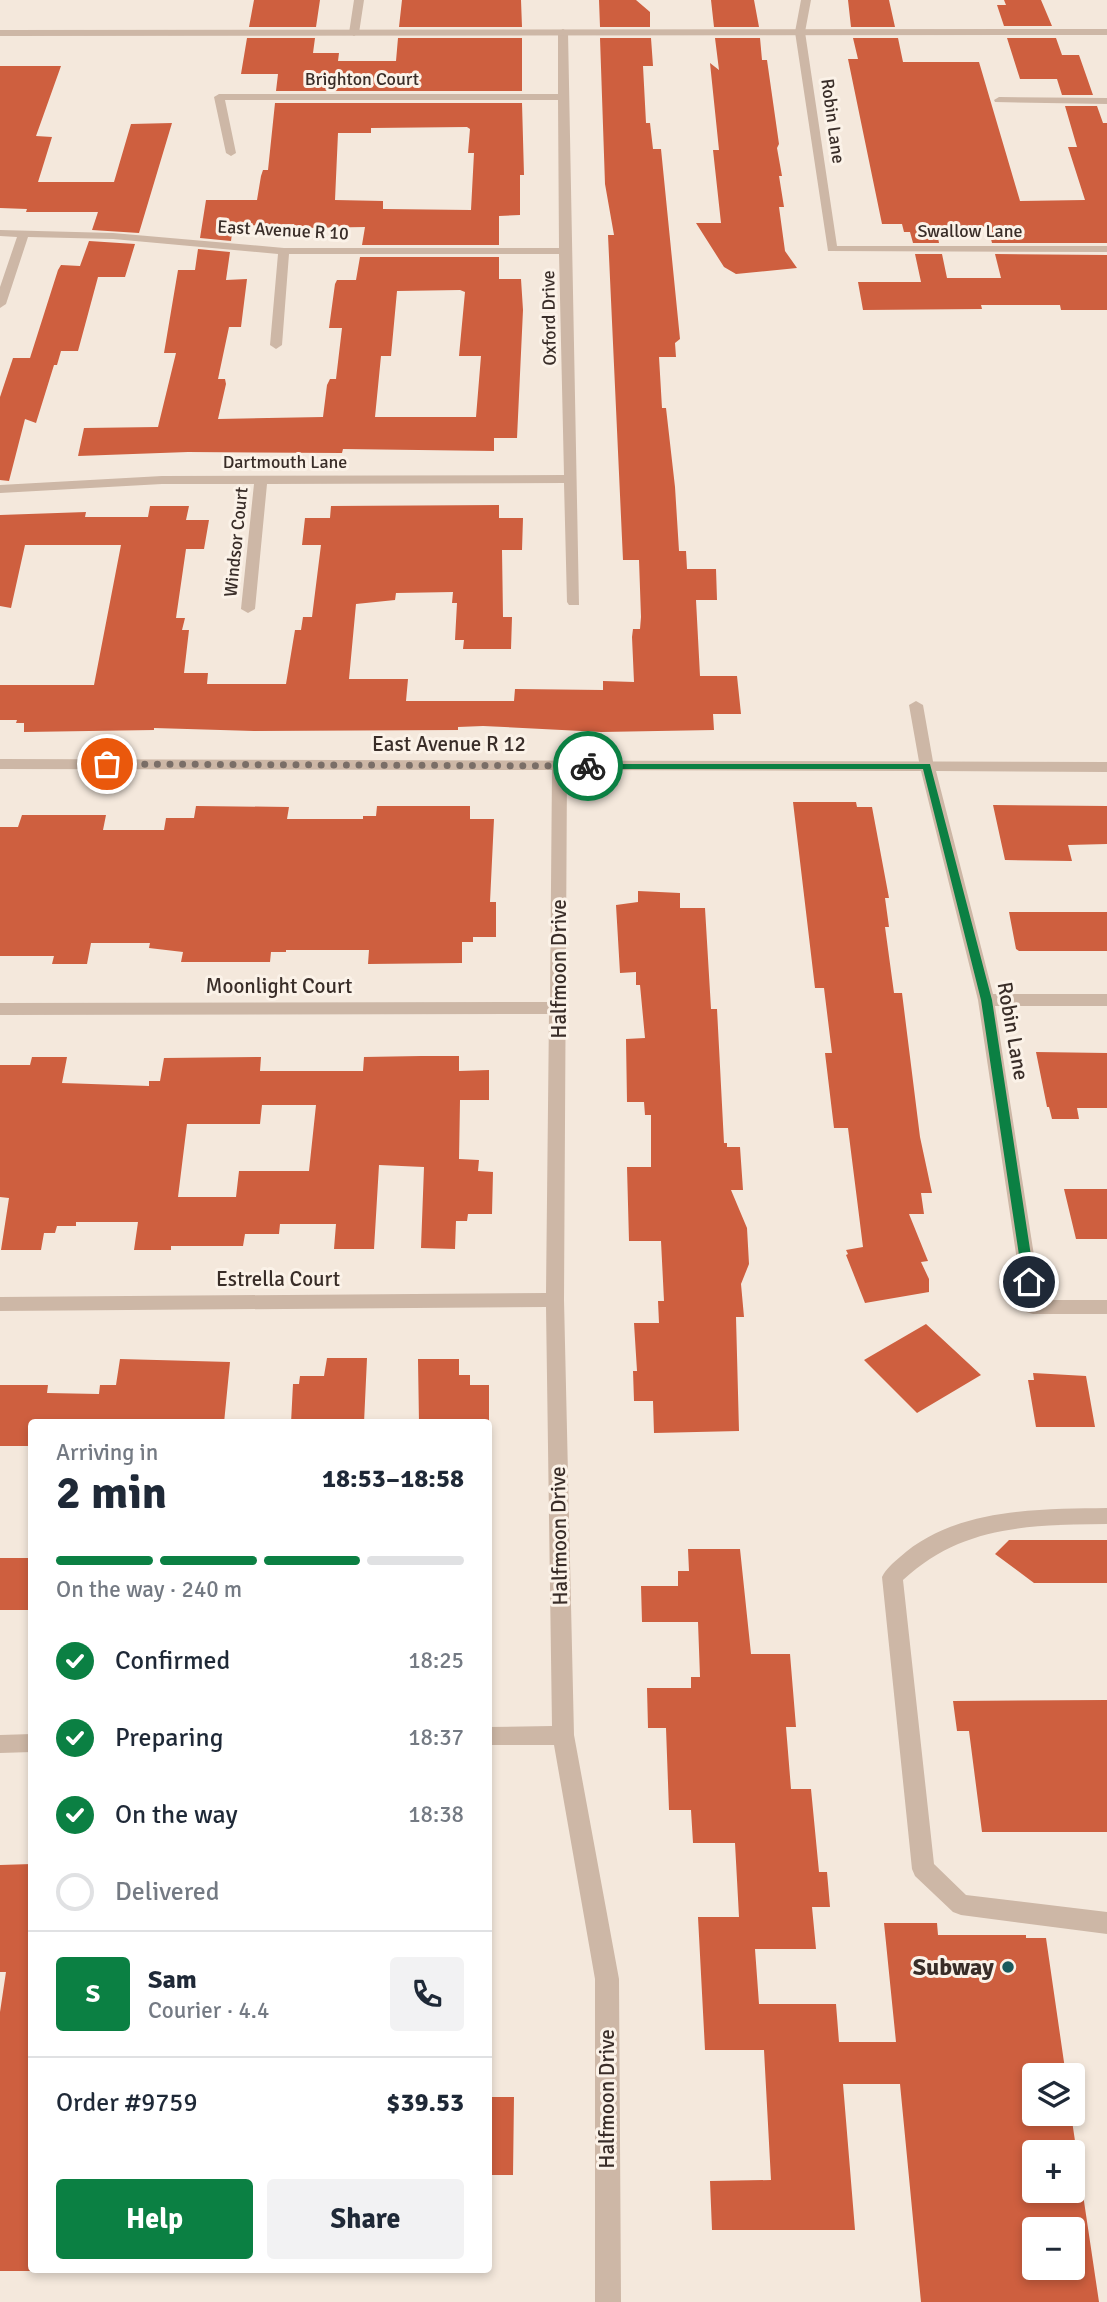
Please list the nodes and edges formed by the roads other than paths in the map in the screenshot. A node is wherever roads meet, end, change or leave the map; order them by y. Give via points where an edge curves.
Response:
1 (359, 0) edge
2 (806, 0) edge
3 (563, 32) junction
4 (800, 32) junction
5 (1107, 32) edge
6 (0, 33) edge
7 (354, 33) junction
8 (563, 96) junction
9 (999, 100) dead end
10 (1107, 101) edge
11 (230, 153) dead end
12 (0, 233) edge
13 (24, 233) junction
14 (832, 249) joint
15 (1107, 249) edge
16 (284, 251) junction
17 (565, 251) junction
18 (0, 304) edge
19 (276, 345) dead end
20 (261, 479) junction
21 (571, 479) junction
22 (0, 489) edge
23 (574, 602) dead end
24 (248, 609) dead end
25 (916, 705) dead end
26 (0, 764) edge
27 (560, 766) junction
28 (927, 766) junction
29 (1107, 767) edge
30 (986, 1000) junction
31 (1107, 1000) edge
32 (559, 1008) junction
33 (0, 1009) edge
34 (555, 1300) junction
35 (0, 1304) edge
36 (1107, 1307) edge
37 (1107, 1516) edge
38 (563, 1735) junction
39 (492, 1736) edge
40 (28, 1743) edge
41 (0, 1744) edge
42 (1107, 1923) edge
43 (608, 2302) edge

1 - 7 street
2 - 4 street, Robin Lane
3 - 4 street
3 - 7 street
3 - 8 street, Oxford Drive
4 - 5 street
4 - 14 street, Robin Lane
6 - 7 street
8 - 11 street, Brighton Court via 219,97
8 - 17 street, Oxford Drive
9 - 10 street
12 - 13 street, East Avenue R 10
13 - 16 street, East Avenue R 10
13 - 18 street
14 - 15 street, Swallow Lane
16 - 17 street, East Avenue R 10
16 - 19 street
17 - 21 street, Oxford Drive
20 - 21 street, Dartmouth Lane
20 - 22 street, Dartmouth Lane
20 - 24 street, Windsor Court
21 - 23 street, Oxford Drive
25 - 28 street, Robin Lane
26 - 27 street, East Avenue R 12
27 - 28 street, East Avenue R 12
27 - 32 street, Halfmoon Drive
28 - 29 street, East Avenue R 12
28 - 30 street, Robin Lane
30 - 31 street
30 - 36 street, Robin Lane via 1033,1307
32 - 33 street, Moonlight Court
32 - 34 street, Halfmoon Drive
34 - 35 street, Estrella Court
34 - 38 street, Halfmoon Drive
37 - 42 street via 1034,1517 987,1525 944,1538 908,1559 892,1577 923,1869 961,1905
38 - 39 street
38 - 43 street, Halfmoon Drive via 607,1979
40 - 41 street

